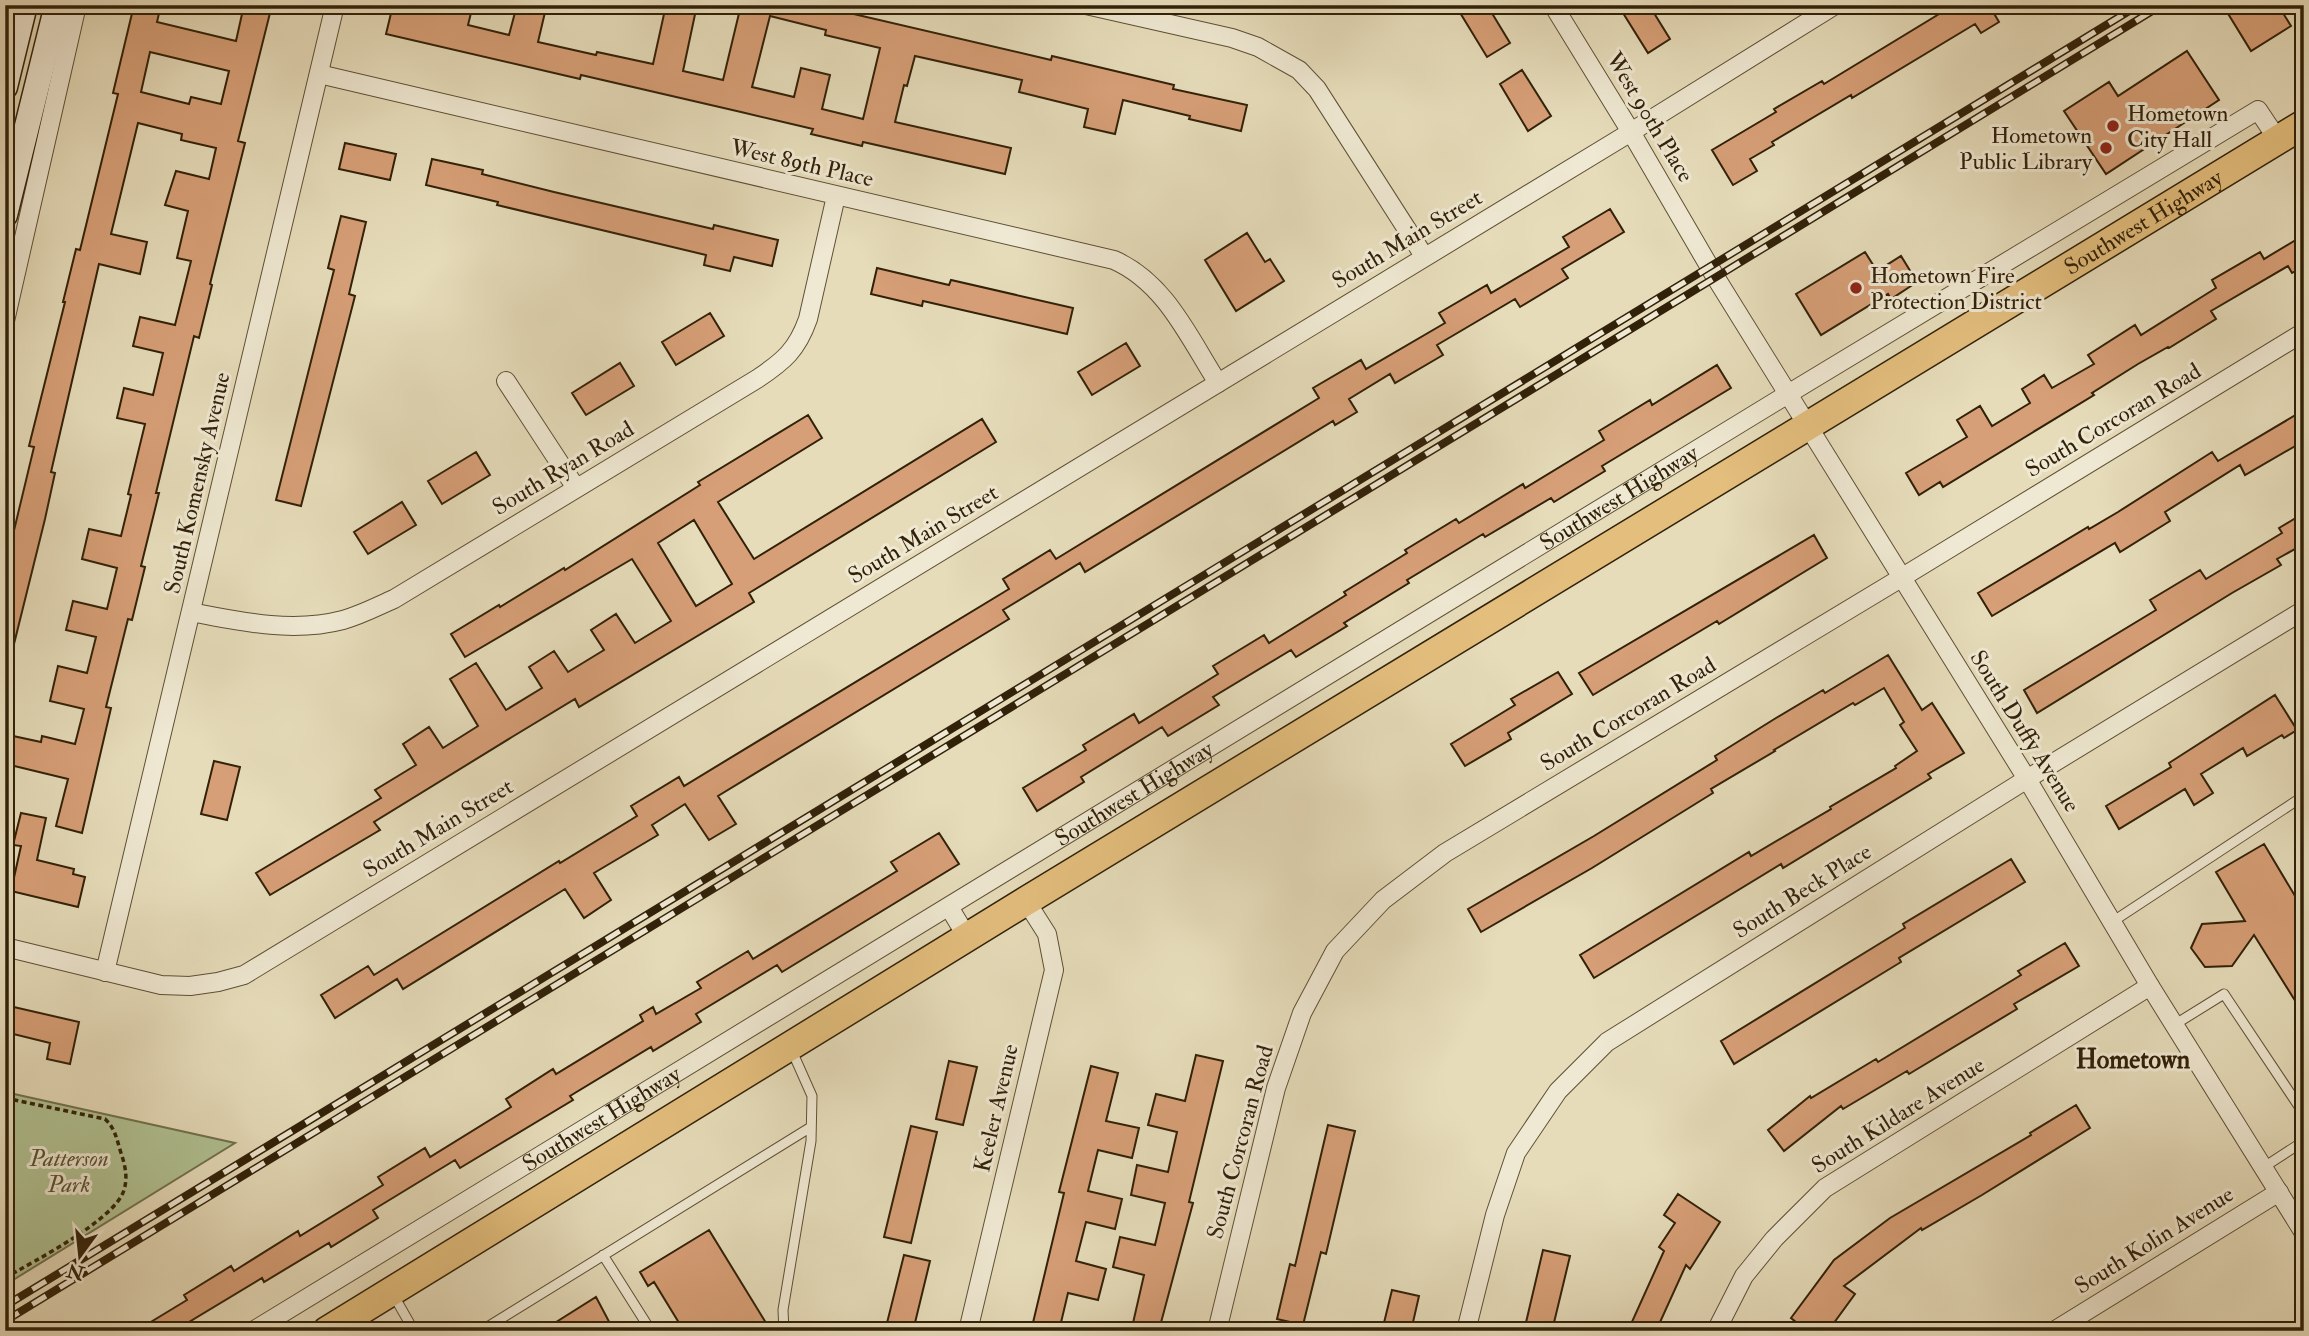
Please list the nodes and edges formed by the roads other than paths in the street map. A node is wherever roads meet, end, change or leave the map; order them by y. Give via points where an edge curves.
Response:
1 (25, 5) edge
2 (57, 5) edge
3 (77, 5) edge
4 (335, 5) edge
5 (1086, 5) edge
6 (1553, 5) edge
7 (1835, 5) edge
8 (319, 74) junction
9 (5, 87) edge
10 (2304, 124) edge
11 (1631, 132) junction
12 (2278, 140) junction
13 (836, 196) junction
14 (5, 215) edge
15 (1703, 255) joint
16 (1424, 256) junction
17 (5, 321) edge
18 (2304, 332) edge
19 (506, 381) dead end
20 (1218, 383) junction
21 (1788, 394) junction
22 (1808, 427) junction
23 (576, 488) junction
24 (1901, 578) junction
25 (2304, 610) edge
26 (191, 612) junction
27 (2027, 779) junction
28 (2296, 801) dead end
29 (1026, 901) junction
30 (949, 907) junction
31 (2112, 922) junction
32 (967, 937) junction
33 (5, 947) edge
34 (105, 972) junction
35 (2150, 986) junction
36 (2174, 1025) junction
37 (790, 1046) junction
38 (2304, 1114) edge
39 (811, 1127) junction
40 (2304, 1141) edge
41 (2264, 1167) junction
42 (2279, 1192) junction
43 (2304, 1233) edge
44 (603, 1255) junction
45 (391, 1291) junction
46 (253, 1331) edge
47 (327, 1331) edge
48 (414, 1331) edge
49 (481, 1331) edge
50 (651, 1331) edge
51 (784, 1331) edge
52 (968, 1331) edge
53 (1217, 1331) edge
54 (1466, 1331) edge
55 (1716, 1331) edge
56 (2054, 1331) edge

1 - 9 main road
2 - 14 main road
3 - 17 street
4 - 8 street, South Komensky Avenue
5 - 16 street via 1232,38 1299,70 1317,89
6 - 11 street, West 90th Place
7 - 11 street, South Main Street
8 - 13 street, West 89th Place
8 - 26 street, South Komensky Avenue
10 - 12 main road, Southwest Highway
11 - 15 street, West 90th Place
11 - 16 street, South Main Street
12 - 21 street, Southwest Highway via 2258,110
12 - 22 main road, Southwest Highway
13 - 20 street, West 89th Place via 1095,255 1129,267 1162,294
13 - 23 street, South Ryan Road via 808,319 792,352 757,379
15 - 21 street, South Duffy Avenue
16 - 20 street, South Main Street
18 - 24 street, South Corcoran Road
19 - 23 street
20 - 34 street, South Main Street via 244,975 190,986 161,985
21 - 22 street, South Duffy Avenue
21 - 30 street, Southwest Highway
22 - 24 street, South Duffy Avenue
22 - 29 main road, Southwest Highway
23 - 26 street, South Ryan Road via 394,598 344,620 282,626
24 - 27 street, South Duffy Avenue
24 - 53 street, South Corcoran Road via 1445,853 1383,900 1335,951 1302,1013 1276,1088
25 - 27 street, South Beck Place
26 - 34 street, South Komensky Avenue
27 - 31 street, South Duffy Avenue
27 - 54 street, South Beck Place via 1607,1042 1558,1091 1516,1153 1494,1215
28 - 31 lane
29 - 32 main road, Southwest Highway
29 - 52 street, Keeler Avenue via 1047,934 1054,970
30 - 32 street
30 - 46 street, Southwest Highway
31 - 35 street, South Duffy Avenue
32 - 37 main road, Southwest Highway
33 - 34 street, South Main Street
35 - 36 street, South Duffy Avenue
35 - 55 street, South Kildare Avenue via 1825,1188 1744,1276
36 - 38 lane via 2224,994
36 - 41 street, South Duffy Avenue
37 - 39 lane via 812,1096
37 - 45 main road, Southwest Highway
39 - 44 lane
39 - 51 lane via 783,1310
40 - 41 lane
41 - 42 street, South Duffy Avenue
42 - 43 street, South Duffy Avenue
42 - 56 street, South Kolin Avenue
44 - 49 lane
44 - 50 lane
45 - 47 main road, Southwest Highway via 355,1319
45 - 48 lane

